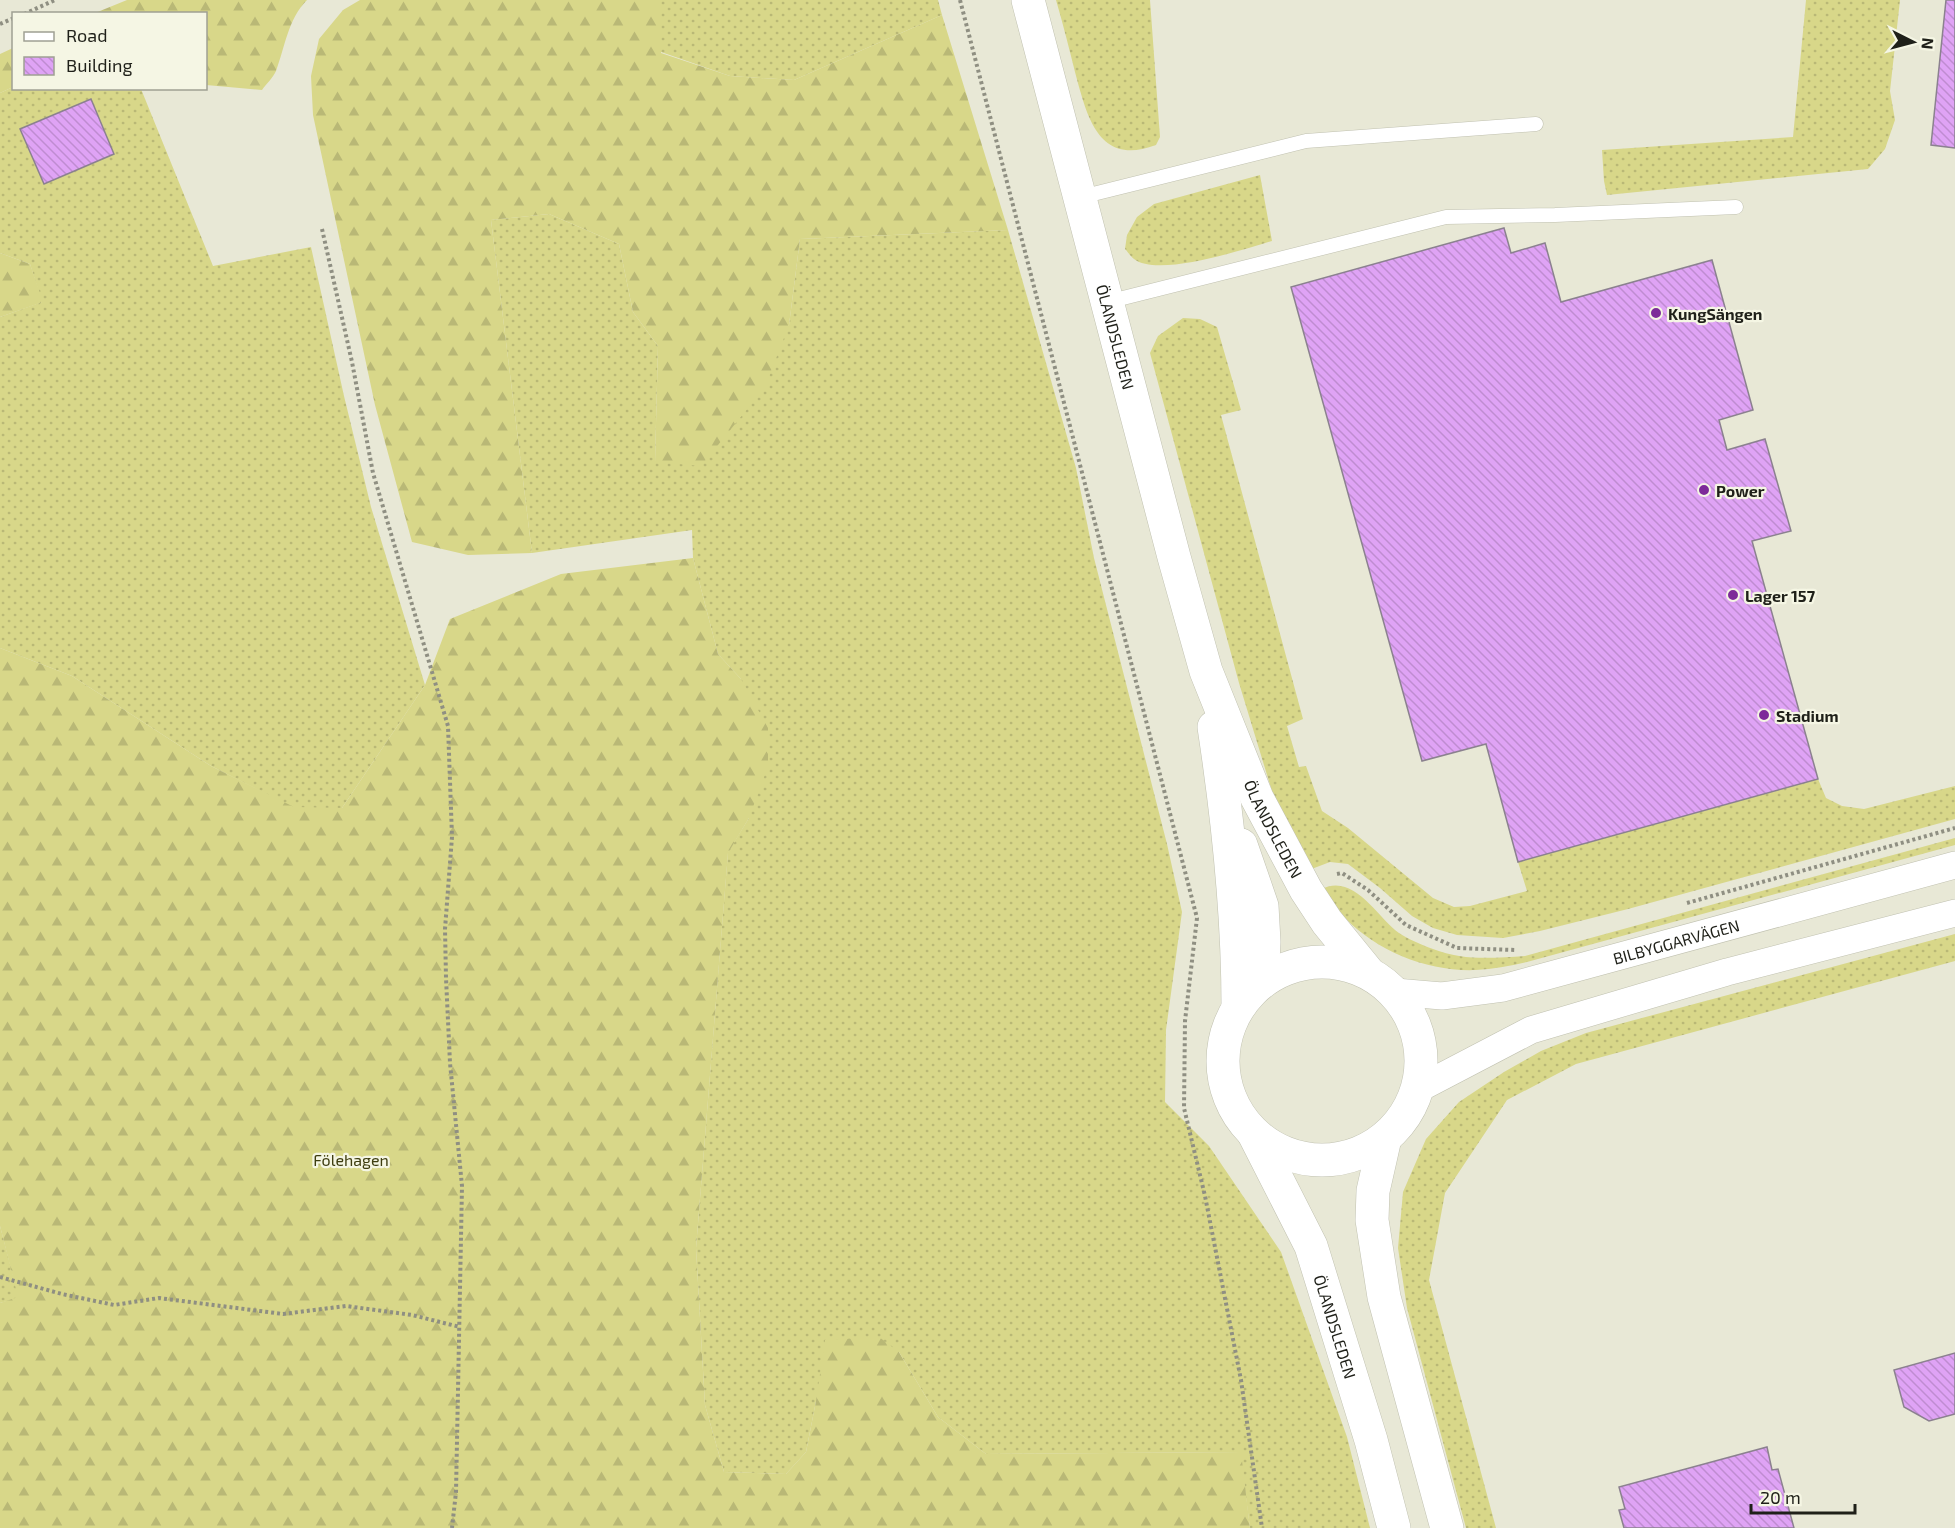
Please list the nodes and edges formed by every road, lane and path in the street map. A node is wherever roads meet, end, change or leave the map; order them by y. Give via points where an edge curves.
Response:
1 (56, 0) edge
2 (960, 0) edge
3 (1028, 0) edge
4 (29, 12) edge
5 (1536, 124) dead end
6 (1081, 196) junction
7 (1736, 207) dead end
8 (322, 230) dead end
9 (1107, 303) junction
10 (1206, 671) junction
11 (1225, 801) junction
12 (1955, 828) edge
13 (1955, 865) edge
14 (1306, 890) junction
15 (1680, 904) dead end
16 (1235, 911) junction
17 (1955, 913) edge
18 (1197, 918) junction
19 (1524, 948) dead end
20 (1367, 971) junction
21 (1262, 981) junction
22 (1395, 992) junction
23 (1238, 1006) junction
24 (1418, 1089) junction
25 (1254, 1134) junction
26 (1384, 1138) junction
27 (0, 1278) edge
28 (460, 1327) junction
29 (452, 1528) edge
30 (1262, 1528) edge
31 (1394, 1528) edge
32 (1447, 1528) edge

1 - 4 path
2 - 18 path
3 - 6 main road, ÖLANDSLEDEN
5 - 6 lane via 1306,141
6 - 9 main road, ÖLANDSLEDEN
7 - 9 lane via 1446,217
8 - 28 path via 373,473 448,726 452,837 445,938 450,1063 462,1186
9 - 10 main road, ÖLANDSLEDEN
10 - 11 main road, ÖLANDSLEDEN
10 - 14 main road, ÖLANDSLEDEN via 1257,798
11 - 16 main road, ÖLANDSLEDEN
11 - 21 main road, ÖLANDSLEDEN via 1262,906
12 - 15 path
13 - 22 street, BILBYGGARVÄGEN via 1503,988 1442,996
14 - 19 path via 1320,876 1342,873 1368,890 1406,925 1457,948
14 - 20 main road, ÖLANDSLEDEN
16 - 18 path
16 - 23 main road, ÖLANDSLEDEN
17 - 24 street via 1726,972 1531,1030
18 - 30 path via 1185,1021 1184,1108 1241,1380
20 - 21 main road, ÖLANDSLEDEN via 1337,962 1293,965
20 - 22 main road, ÖLANDSLEDEN
21 - 23 main road, ÖLANDSLEDEN
22 - 24 main road, ÖLANDSLEDEN via 1412,1018 1421,1049
23 - 25 main road, ÖLANDSLEDEN via 1224,1038 1223,1073 1233,1106
24 - 26 main road, ÖLANDSLEDEN via 1403,1119
25 - 26 main road, ÖLANDSLEDEN via 1278,1150 1304,1159 1323,1160 1360,1153
25 - 31 main road, ÖLANDSLEDEN via 1311,1246
26 - 32 main road via 1373,1191 1372,1220 1384,1297
27 - 28 path via 114,1305 159,1298 283,1314 346,1306 412,1315
28 - 29 path

